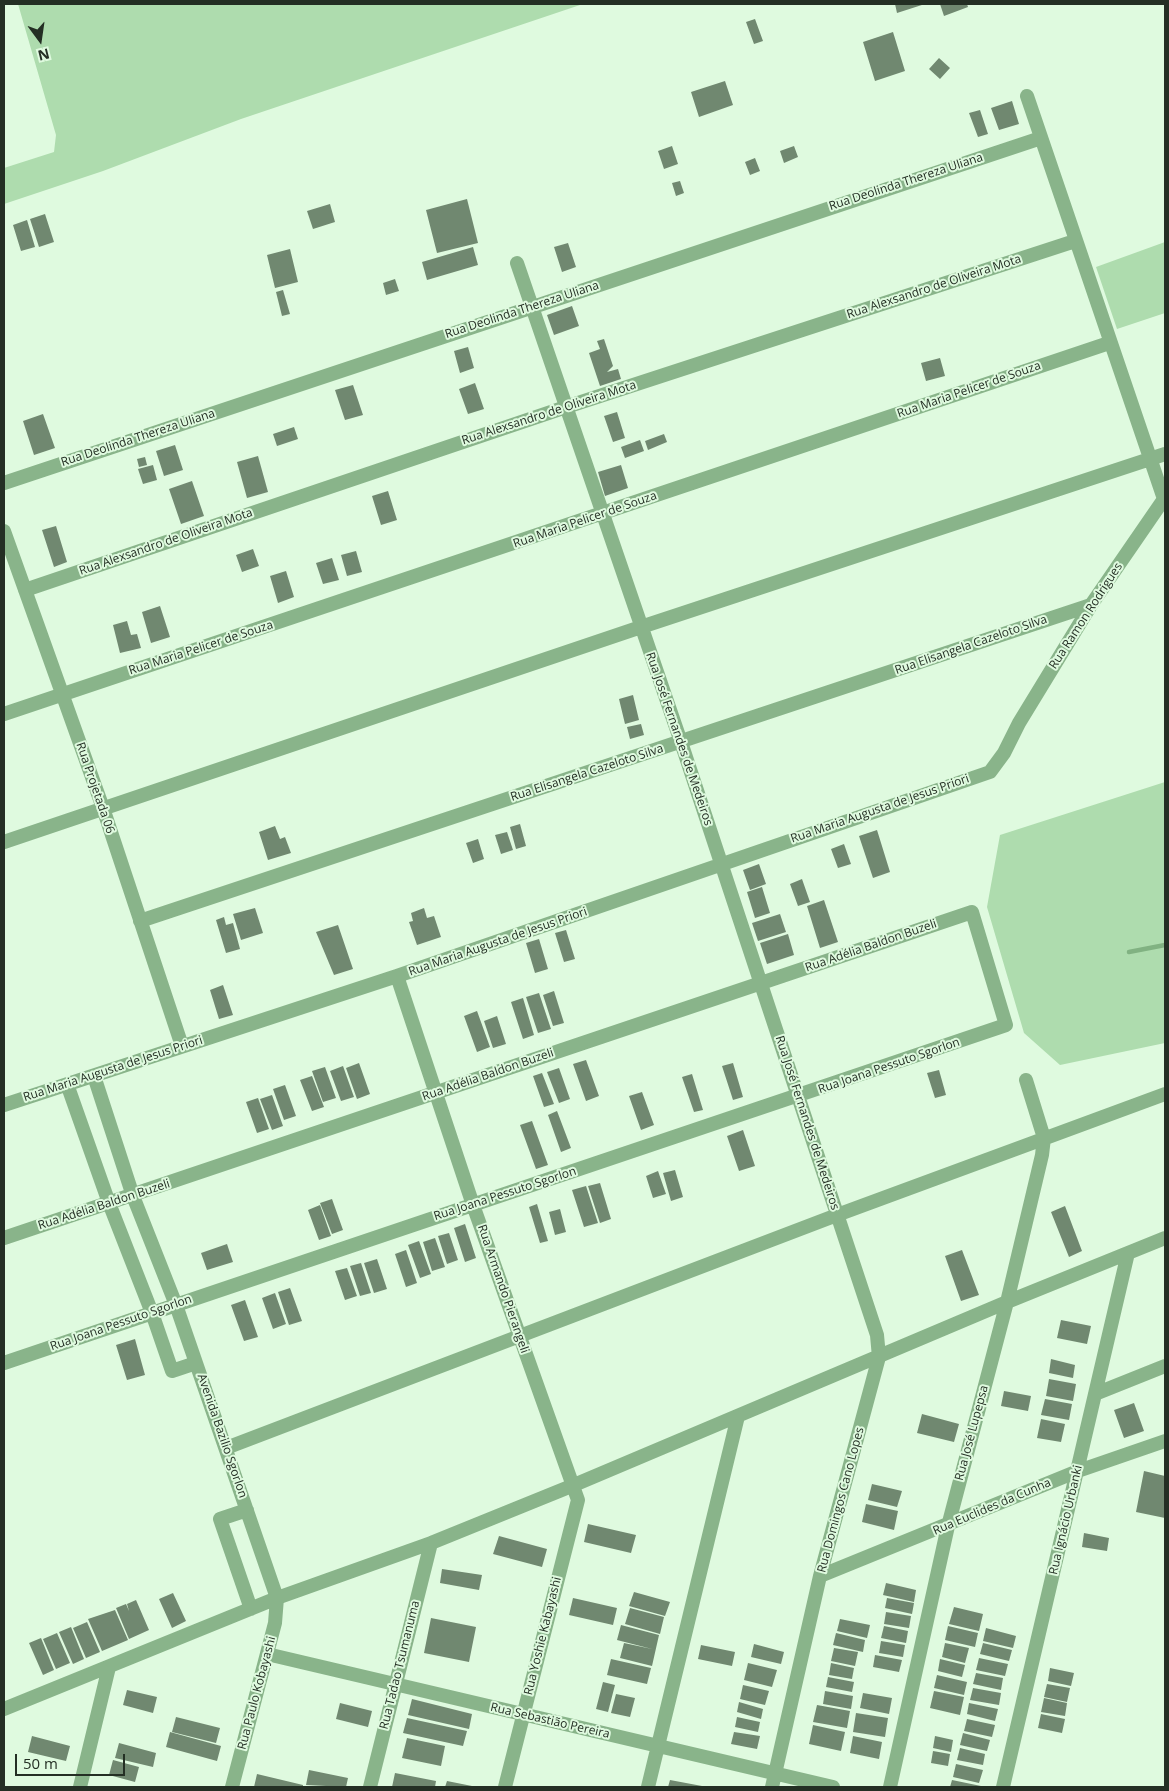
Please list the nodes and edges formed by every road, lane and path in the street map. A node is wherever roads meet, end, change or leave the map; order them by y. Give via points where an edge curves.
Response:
1 (1027, 96) dead end
2 (1041, 138) junction
3 (1076, 241) junction
4 (517, 263) dead end
5 (532, 307) junction
6 (1109, 343) junction
7 (566, 407) junction
8 (1165, 454) edge
9 (1152, 458) junction
10 (4, 483) edge
11 (602, 515) junction
12 (4, 531) edge
13 (25, 590) junction
14 (1091, 605) junction
15 (641, 627) junction
16 (61, 695) junction
17 (4, 714) edge
18 (681, 742) junction
19 (990, 772) joint
20 (102, 808) junction
21 (4, 842) edge
22 (721, 864) junction
23 (140, 921) junction
24 (397, 976) junction
25 (760, 983) junction
26 (1006, 1025) joint
27 (182, 1046) junction
28 (94, 1076) junction
29 (1026, 1080) dead end
30 (68, 1084) junction
31 (436, 1093) junction
32 (1165, 1094) edge
33 (798, 1097) junction
34 (4, 1105) edge
35 (1044, 1138) junction
36 (133, 1196) junction
37 (109, 1203) junction
38 (473, 1205) junction
39 (837, 1216) junction
40 (4, 1238) edge
41 (1165, 1238) edge
42 (1128, 1253) junction
43 (1007, 1302) junction
44 (176, 1305) junction
45 (152, 1312) junction
46 (519, 1336) junction
47 (879, 1357) junction
48 (4, 1362) edge
49 (196, 1362) junction
50 (1165, 1366) edge
51 (1095, 1394) junction
52 (738, 1416) junction
53 (1165, 1441) edge
54 (226, 1448) junction
55 (1078, 1471) junction
56 (574, 1486) junction
57 (247, 1510) junction
58 (948, 1526) junction
59 (431, 1543) junction
60 (820, 1576) junction
61 (277, 1598) junction
62 (251, 1609) junction
63 (267, 1654) junction
64 (109, 1667) junction
65 (395, 1685) junction
66 (4, 1709) edge
67 (522, 1715) junction
68 (658, 1746) junction
69 (774, 1780) edge
70 (80, 1787) edge
71 (232, 1787) edge
72 (370, 1787) edge
73 (506, 1787) edge
74 (648, 1787) edge
75 (833, 1787) edge
76 (890, 1787) edge
77 (1003, 1787) edge

1 - 2 street
2 - 3 street
2 - 5 street, Rua Deolinda Thereza Uliana
3 - 6 street
3 - 7 street, Rua Alexsandro de Oliveira Mota
4 - 5 street, Rua José Fernandes de Medeiros
5 - 7 street, Rua José Fernandes de Medeiros
5 - 10 street, Rua Deolinda Thereza Uliana
6 - 9 street
6 - 11 street, Rua Maria Pelicer de Souza
7 - 11 street, Rua José Fernandes de Medeiros
7 - 13 street, Rua Alexsandro de Oliveira Mota
8 - 9 street
9 - 14 street, Rua Ramon Rodrigues via 1164,499
9 - 15 street
11 - 15 street, Rua José Fernandes de Medeiros
11 - 16 street, Rua Maria Pelicer de Souza
12 - 13 street, Rua Projetada 06
13 - 16 street, Rua Projetada 06
14 - 18 street, Rua Elisangela Cazeloto Silva
14 - 19 street, Rua Ramon Rodrigues
15 - 18 street, Rua José Fernandes de Medeiros
15 - 20 street
16 - 17 street, Rua Maria Pelicer de Souza
16 - 20 street, Rua Projetada 06
18 - 22 street, Rua José Fernandes de Medeiros
18 - 23 street, Rua Elisangela Cazeloto Silva
19 - 22 street, Rua Maria Augusta de Jesus Priori
20 - 21 street
20 - 23 street, Rua Projetada 06
22 - 24 street, Rua Maria Augusta de Jesus Priori
22 - 25 street, Rua José Fernandes de Medeiros
23 - 27 street, Rua Projetada 06
24 - 27 street, Rua Maria Augusta de Jesus Priori
24 - 31 street, Rua Armando Pierangeli
25 - 26 street, Rua Adélia Baldon Buzeli via 972,912
25 - 31 street, Rua Adélia Baldon Buzeli
25 - 33 street, Rua José Fernandes de Medeiros
26 - 33 street, Rua Joana Pessuto Sgorlon
27 - 28 street, Rua Maria Augusta de Jesus Priori
28 - 30 street, Rua Maria Augusta de Jesus Priori
28 - 36 street, Avenida Bazilio Sgorlon
29 - 35 street, Rua José Lupepsa
30 - 34 street, Rua Maria Augusta de Jesus Priori
30 - 37 street, Avenida Bazilio Sgorlon
31 - 36 street, Rua Adélia Baldon Buzeli
31 - 38 street, Rua Armando Pierangeli
32 - 35 street
33 - 38 street, Rua Joana Pessuto Sgorlon
33 - 39 street, Rua José Fernandes de Medeiros
35 - 39 street
35 - 43 street, Rua José Lupepsa
36 - 37 street, Rua Adélia Baldon Buzeli
36 - 44 street, Avenida Bazilio Sgorlon
37 - 40 street, Rua Adélia Baldon Buzeli
37 - 45 street, Avenida Bazilio Sgorlon
38 - 44 street, Rua Joana Pessuto Sgorlon
38 - 46 street, Rua Armando Pierangeli
39 - 46 street
39 - 47 street, Rua Domingos Cano Lopes via 871,1312
41 - 42 street
42 - 43 street
42 - 51 street, Rua Ignácio Urbanki
43 - 47 street
43 - 58 street, Rua José Lupepsa
44 - 45 street, Rua Joana Pessuto Sgorlon
44 - 49 street, Avenida Bazilio Sgorlon
45 - 48 street, Rua Joana Pessuto Sgorlon
45 - 49 street, Avenida Bazilio Sgorlon via 172,1371
46 - 54 street
46 - 56 street, Rua Armando Pierangeli
47 - 52 street
47 - 60 street, Rua Domingos Cano Lopes
49 - 54 street, Avenida Bazilio Sgorlon
50 - 51 street
51 - 55 street, Rua Ignácio Urbanki
52 - 56 street
52 - 68 street
53 - 55 street, Rua Euclides da Cunha
54 - 57 street, Avenida Bazilio Sgorlon
55 - 58 street, Rua Euclides da Cunha
55 - 77 street, Rua Ignácio Urbanki
56 - 59 street
56 - 67 street, Rua Yoshie Kabayashi via 578,1500
57 - 61 street, Avenida Bazilio Sgorlon
57 - 62 street, Avenida Bazilio Sgorlon via 220,1519
58 - 60 street, Rua Euclides da Cunha
58 - 76 street, Rua José Lupepsa
59 - 61 street
59 - 65 street, Rua Tadao Tsumanuma
60 - 69 street, Rua Domingos Cano Lopes
61 - 62 street
61 - 63 street, Rua Paulo Kobayashi
62 - 64 street
63 - 65 street, Rua Sebastião Pereira
63 - 71 street, Rua Paulo Kobayashi
64 - 66 street
64 - 70 street
65 - 67 street, Rua Sebastião Pereira
65 - 72 street, Rua Tadao Tsumanuma
67 - 68 street, Rua Sebastião Pereira
67 - 73 street, Rua Yoshie Kabayashi
68 - 69 street, Rua Sebastião Pereira
68 - 74 street
69 - 75 street, Rua Sebastião Pereira

